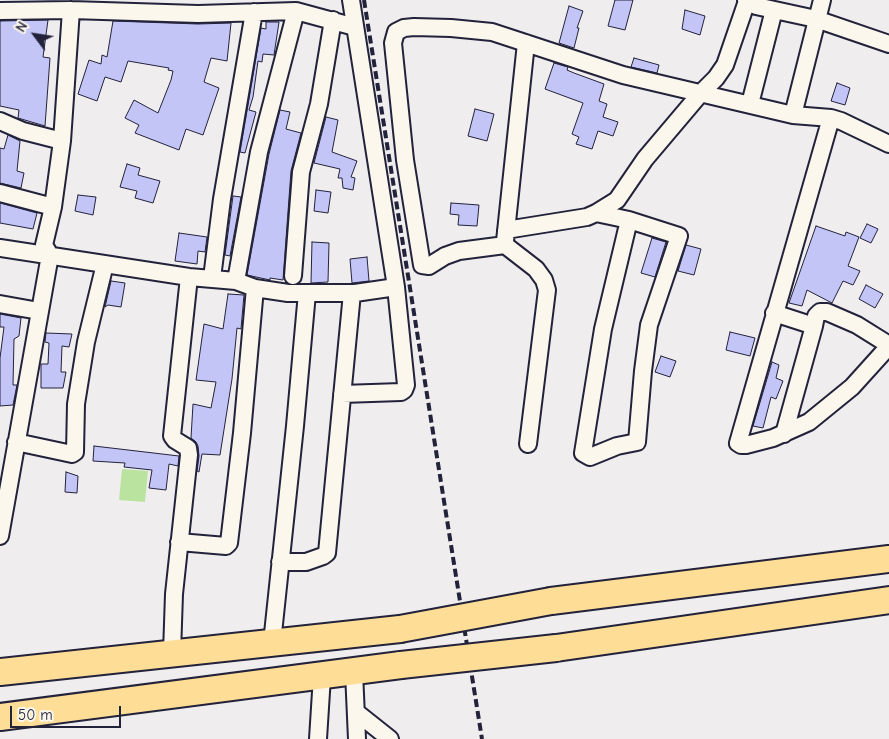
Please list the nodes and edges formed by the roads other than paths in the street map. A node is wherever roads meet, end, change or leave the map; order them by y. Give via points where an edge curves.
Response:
1 (351, 0) edge
2 (822, 0) edge
3 (747, 1) edge
4 (118, 6) edge
5 (229, 6) edge
6 (143, 7) edge
7 (179, 7) edge
8 (71, 10) junction
9 (774, 10) junction
10 (0, 11) edge
11 (296, 11) junction
12 (254, 12) junction
13 (816, 19) junction
14 (333, 20) junction
15 (355, 27) junction
16 (526, 43) junction
17 (889, 44) edge
18 (700, 94) junction
19 (750, 104) junction
20 (793, 115) junction
21 (831, 118) junction
22 (0, 121) edge
23 (62, 141) junction
24 (889, 144) edge
25 (0, 193) edge
26 (53, 207) junction
27 (596, 214) junction
28 (629, 220) junction
29 (506, 238) junction
30 (0, 248) edge
31 (50, 255) junction
32 (104, 264) junction
33 (293, 276) dead end
34 (189, 277) junction
35 (212, 278) junction
36 (236, 281) junction
37 (396, 287) junction
38 (256, 288) junction
39 (307, 293) junction
40 (352, 293) junction
41 (0, 304) edge
42 (39, 311) junction
43 (774, 313) junction
44 (814, 326) junction
45 (889, 346) edge
46 (342, 394) junction
47 (784, 434) junction
48 (16, 442) junction
49 (528, 444) dead end
50 (3, 501) edge
51 (0, 536) edge
52 (179, 542) junction
53 (889, 559) edge
54 (280, 562) junction
55 (889, 600) edge
56 (272, 643) junction
57 (172, 653) junction
58 (0, 672) edge
59 (354, 672) junction
60 (322, 676) junction
61 (356, 712) junction
62 (0, 717) edge
63 (318, 739) edge
64 (357, 739) edge
65 (390, 739) edge

1 - 15 street
2 - 13 street
3 - 9 street
3 - 18 street via 725,65
4 - 6 street
4 - 8 street
5 - 7 street
5 - 12 street
6 - 7 street
8 - 10 street
8 - 23 street
9 - 13 street
9 - 19 street
11 - 12 street
11 - 14 street
11 - 36 street via 259,152
12 - 35 street
13 - 17 street
13 - 20 street
14 - 15 street
14 - 33 street via 319,104 301,172
15 - 37 street
16 - 18 street via 623,75
16 - 29 street
16 - 29 street via 492,32 414,27 396,32 393,43 405,160 422,265 429,266 445,256
18 - 19 street
18 - 27 street via 645,158 617,200
19 - 20 street
20 - 21 street
21 - 24 street
21 - 43 street
22 - 23 street
23 - 26 street
25 - 26 street
26 - 31 street via 44,245
27 - 28 street
27 - 29 street
28 - 28 street via 679,236 649,325 637,442 590,457 583,453 602,339
29 - 49 street via 536,269 547,290
30 - 31 street
31 - 32 street
31 - 42 street
32 - 34 street
32 - 48 street via 76,404 74,452
34 - 35 street
34 - 52 street via 172,436 188,448
35 - 36 street
36 - 38 street
37 - 40 street
37 - 46 street via 404,390
38 - 39 street
38 - 52 street via 230,543 226,546
39 - 40 street
39 - 54 street
40 - 46 street
41 - 42 street
42 - 48 street
43 - 44 street
43 - 47 street via 738,443 746,445
44 - 45 street via 816,316 826,312 857,325
44 - 47 street
45 - 47 street via 852,387 809,422
46 - 54 street via 327,553 306,562
48 - 50 street
50 - 51 street
52 - 57 street
53 - 56 main road, bridge via 552,601 400,629
54 - 56 street
55 - 59 main road, bridge via 556,648
56 - 57 main road
57 - 58 main road
59 - 60 main road
59 - 61 street
60 - 62 main road
60 - 63 street
61 - 64 street
61 - 65 street

